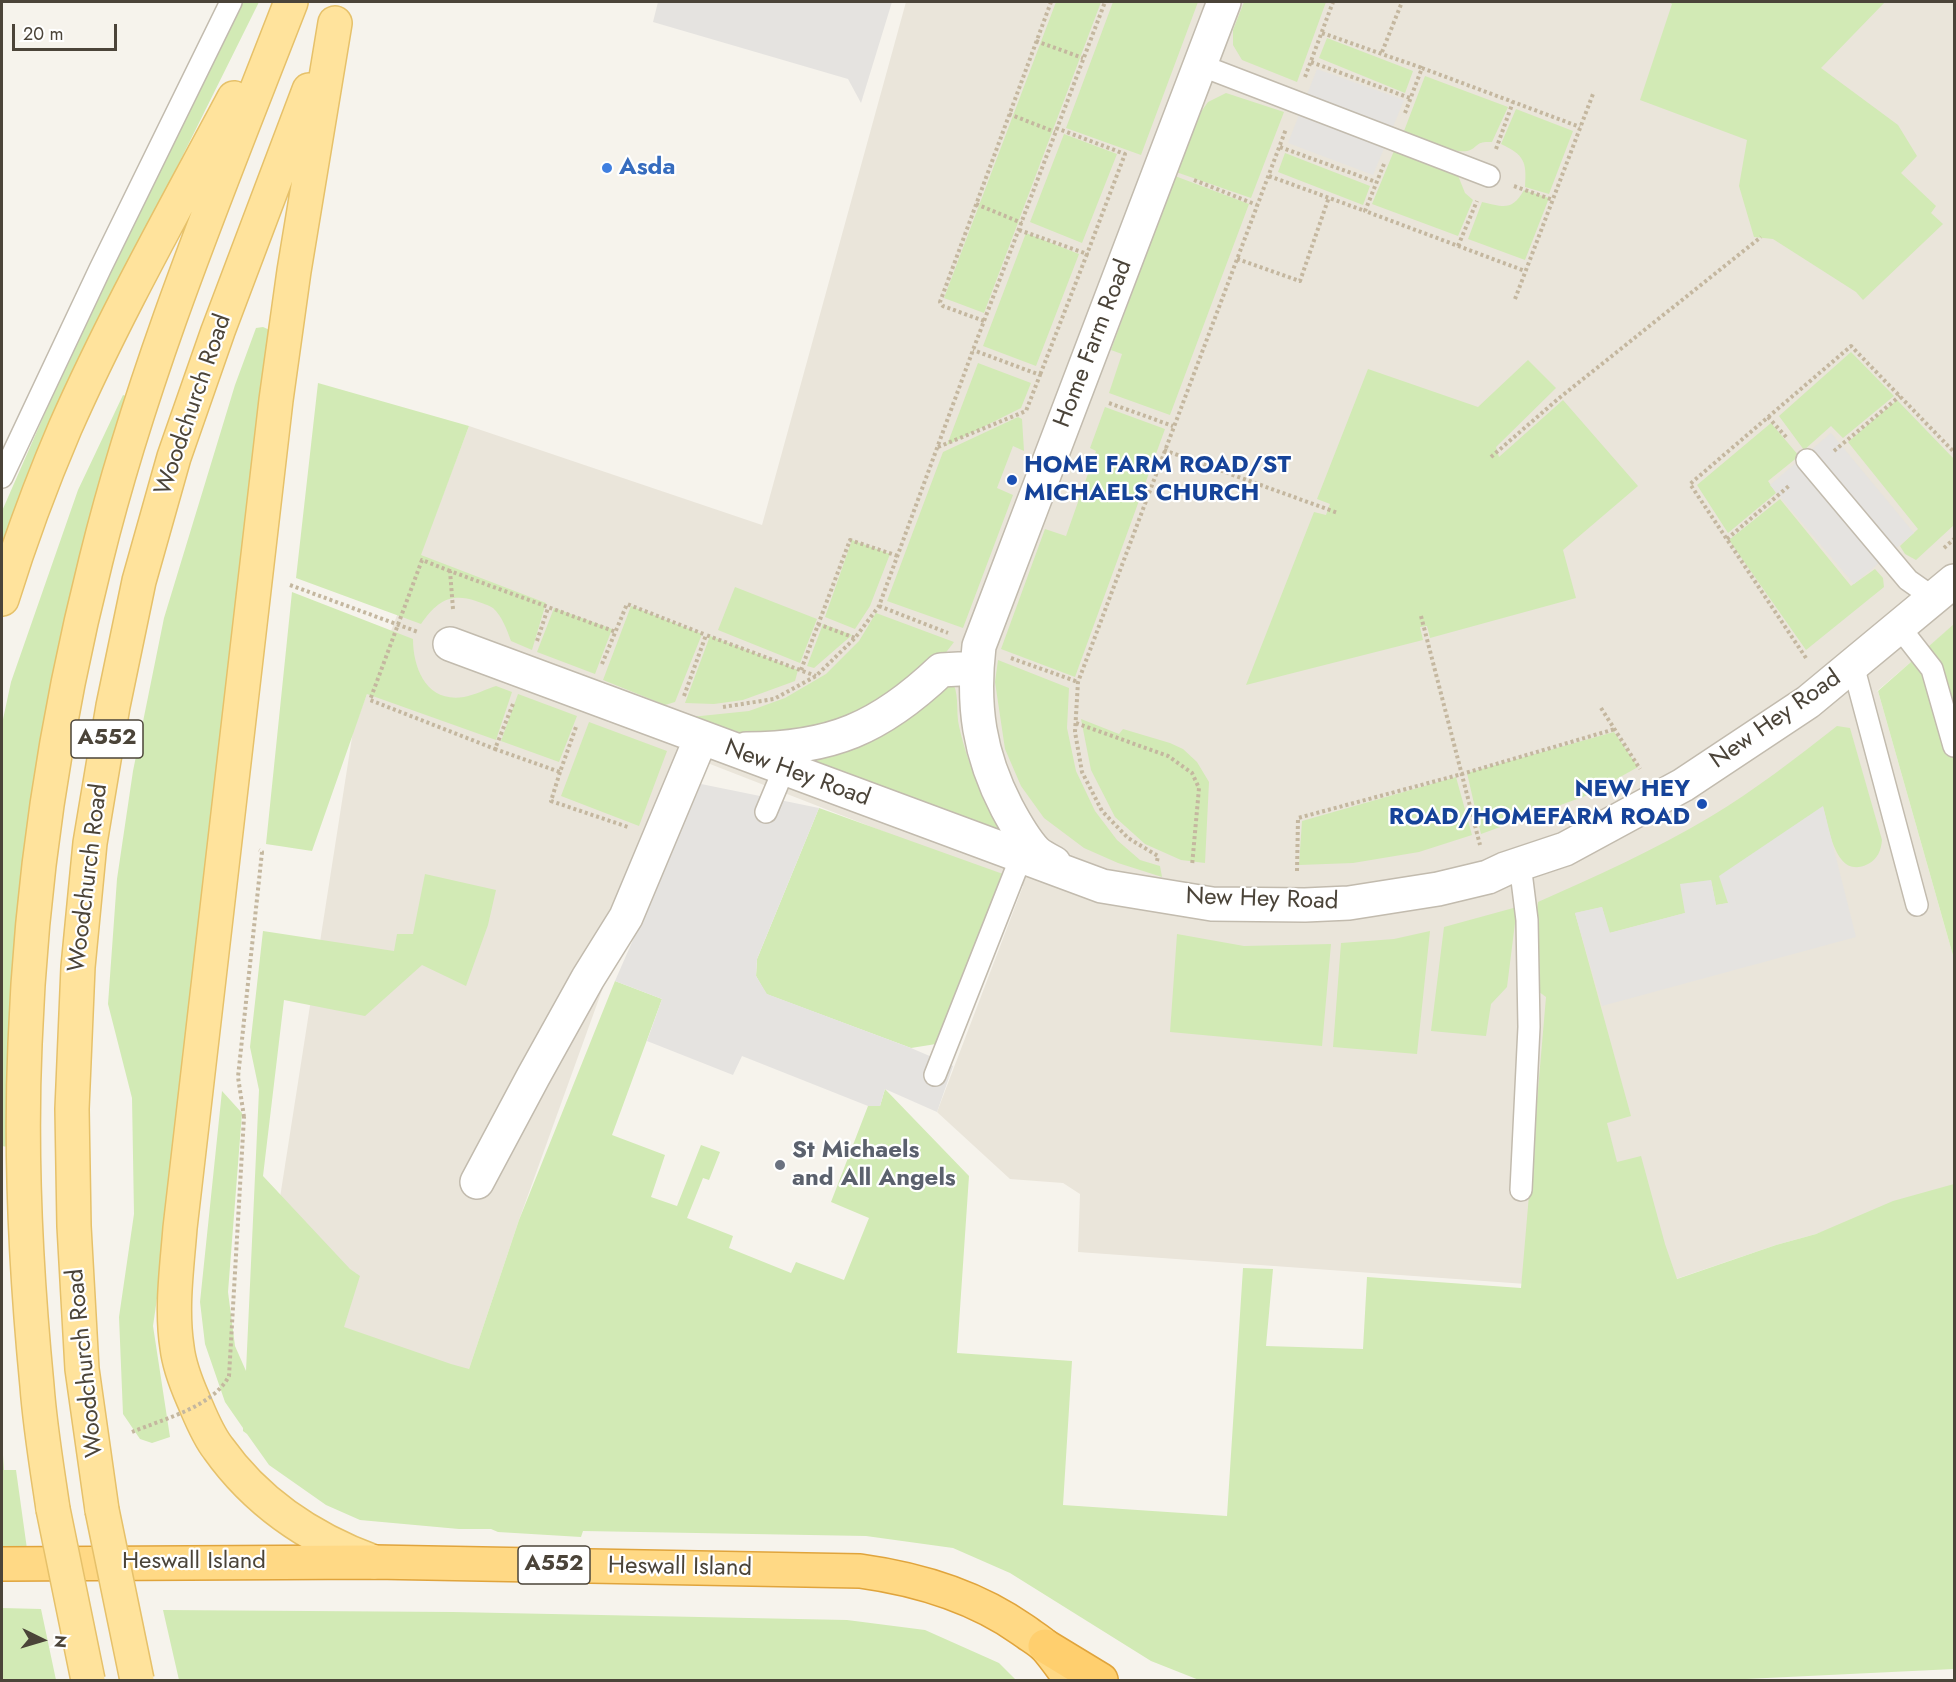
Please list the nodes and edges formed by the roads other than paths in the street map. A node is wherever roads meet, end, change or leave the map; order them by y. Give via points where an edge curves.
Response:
1 (231, 2) edge
2 (286, 2) edge
3 (291, 2) edge
4 (1224, 2) edge
5 (339, 12) edge
6 (1200, 65) junction
7 (1489, 176) road end
8 (1807, 460) dead end
9 (2, 477) edge
10 (1945, 590) edge
11 (2, 599) edge
12 (1900, 628) junction
13 (450, 644) road end
14 (978, 657) junction
15 (1853, 665) junction
16 (715, 744) junction
17 (1954, 746) edge
18 (784, 769) junction
19 (766, 812) dead end
20 (1021, 857) junction
21 (1520, 864) junction
22 (1102, 886) junction
23 (1917, 905) dead end
24 (935, 1075) dead end
25 (477, 1182) dead end
26 (1521, 1190) dead end
27 (374, 1562) junction
28 (2, 1564) edge
29 (1045, 1646) junction
30 (88, 1680) edge
31 (137, 1680) edge
32 (1073, 1680) edge
33 (1101, 1680) edge

1 - 9 lane
2 - 11 main road via 125,303 65,428
3 - 30 main road, Woodchurch Road / A552, bridge via 178,299 130,440 76,644 39,866 25,1045 28,1271 36,1378 53,1509
4 - 6 street, Home Farm Road
5 - 27 main road via 294,271 255,572 174,1306 177,1349 186,1382 217,1447 255,1491 282,1514 314,1535
5 - 31 main road, Woodchurch Road / A552, bridge via 174,457 139,581 112,706 92,831 78,967 72,1108 74,1226 82,1369 102,1510
6 - 7 lane
6 - 14 street, Home Farm Road
8 - 10 lane via 1908,580
10 - 12 street, New Hey Road
12 - 15 street, New Hey Road
12 - 17 lane via 1932,669
13 - 16 street, New Hey Road
14 - 16 street via 941,670 884,716 848,734 806,746 771,749
14 - 22 street, Home Farm Road via 977,704 982,742 993,780 1014,822 1036,853
15 - 21 street, New Hey Road via 1808,702 1683,784 1565,849
15 - 23 lane
16 - 18 street, New Hey Road
16 - 25 street via 659,838 626,917 588,978
18 - 19 lane
18 - 20 street, New Hey Road
20 - 22 street, New Hey Road
20 - 24 lane
21 - 22 street, New Hey Road via 1488,877 1438,889 1349,903 1212,904
21 - 26 lane via 1527,920 1528,1015
27 - 28 highway, Heswall Island / A552
27 - 29 highway, Heswall Island / A552 via 860,1571 898,1576 973,1601
29 - 32 highway, Heswall Island / A552
29 - 33 highway

